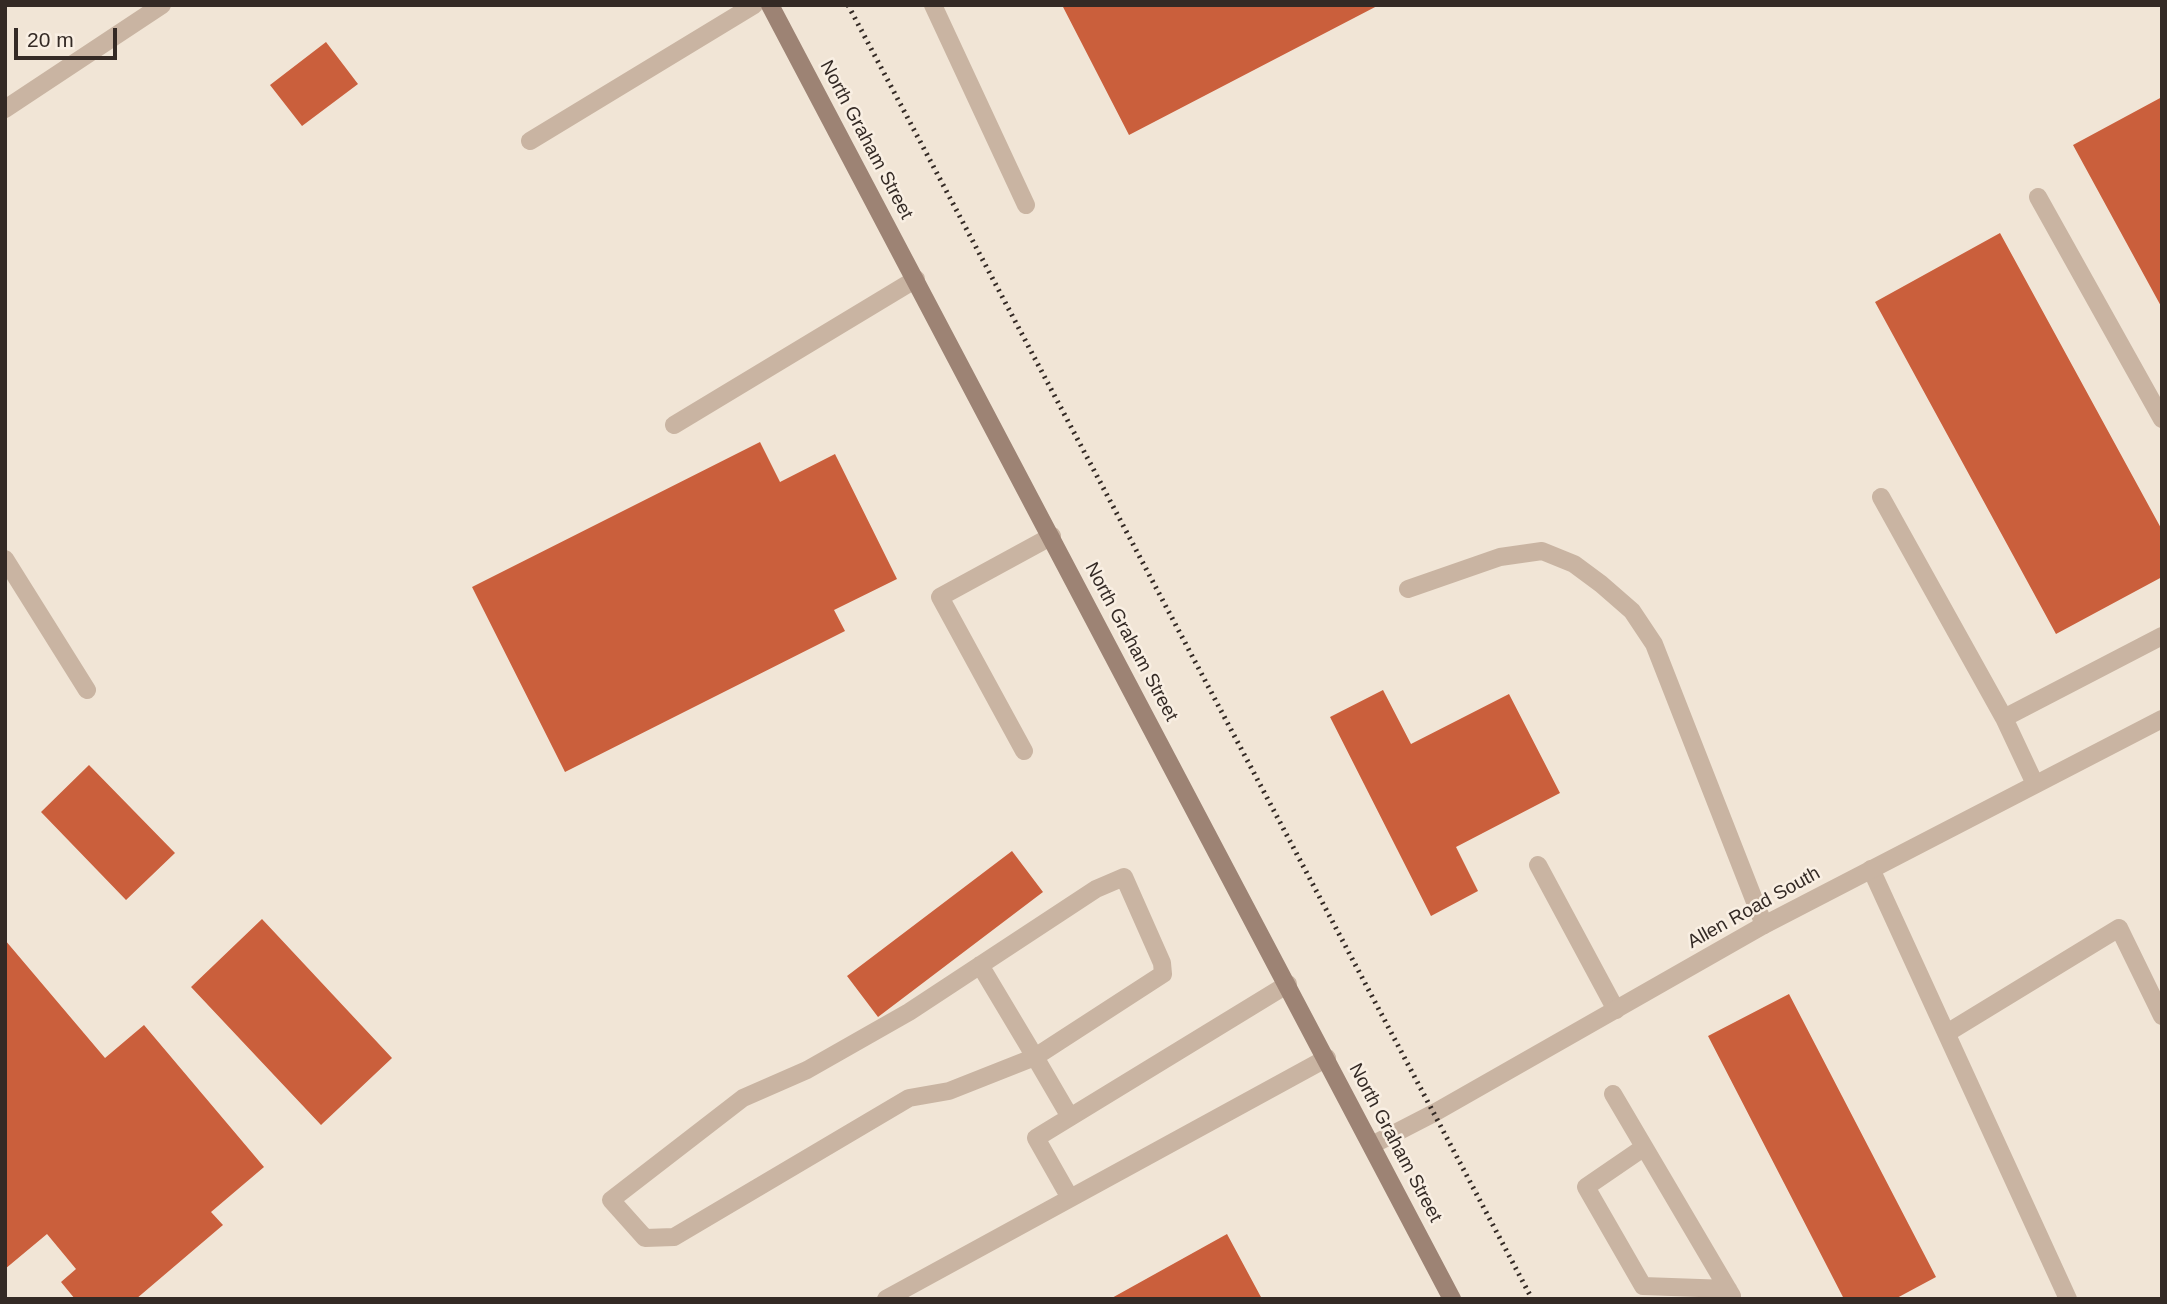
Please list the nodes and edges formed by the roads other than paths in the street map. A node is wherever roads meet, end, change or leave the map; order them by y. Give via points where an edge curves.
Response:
1 (162, 5) edge
2 (754, 5) edge
3 (770, 5) edge
4 (933, 5) edge
5 (5, 109) edge
6 (530, 141) dead end
7 (2038, 197) dead end
8 (1026, 205) dead end
9 (916, 279) junction
10 (2162, 419) edge
11 (674, 425) dead end
12 (1881, 497) dead end
13 (1052, 536) junction
14 (5, 559) edge
15 (1408, 589) dead end
16 (2162, 636) edge
17 (87, 690) dead end
18 (2004, 718) junction
19 (2162, 719) edge
20 (1024, 751) dead end
21 (2035, 784) junction
22 (1538, 865) dead end
23 (1871, 869) junction
24 (1764, 925) junction
25 (981, 965) junction
26 (1287, 984) junction
27 (1616, 1010) junction
28 (2162, 1016) edge
29 (1947, 1033) junction
30 (1035, 1058) junction
31 (1327, 1059) junction
32 (1613, 1094) dead end
33 (1070, 1117) junction
34 (1372, 1145) junction
35 (1643, 1148) junction
36 (1070, 1198) junction
37 (1731, 1294) edge
38 (886, 1299) edge
39 (1452, 1299) edge
40 (2068, 1299) edge

1 - 5 street
2 - 6 street
3 - 9 main road, North Graham Street
4 - 8 street
7 - 10 street
9 - 11 street
9 - 13 main road, North Graham Street
12 - 18 street
13 - 20 street via 940,597
13 - 26 main road, North Graham Street
14 - 17 street
15 - 24 street via 1500,557 1542,551 1574,564 1632,611 1654,644
16 - 18 street
18 - 21 street
19 - 21 street, Allen Road South
21 - 23 street, Allen Road South
22 - 27 street
23 - 24 street, Allen Road South
23 - 29 street
24 - 27 street, Allen Road South
25 - 30 street
25 - 30 street via 1096,889 1124,877 1163,974
25 - 30 street via 807,1070 743,1098 611,1200 645,1238 674,1237 909,1098 949,1091
26 - 31 main road, North Graham Street
26 - 33 street
27 - 34 street, Allen Road South
28 - 29 street via 2119,928
29 - 40 street
30 - 33 street
31 - 34 main road, North Graham Street
31 - 36 street
32 - 35 street
33 - 36 street via 1036,1138
34 - 39 main road, North Graham Street
35 - 37 street
35 - 37 street via 1586,1186 1643,1286
36 - 38 street

